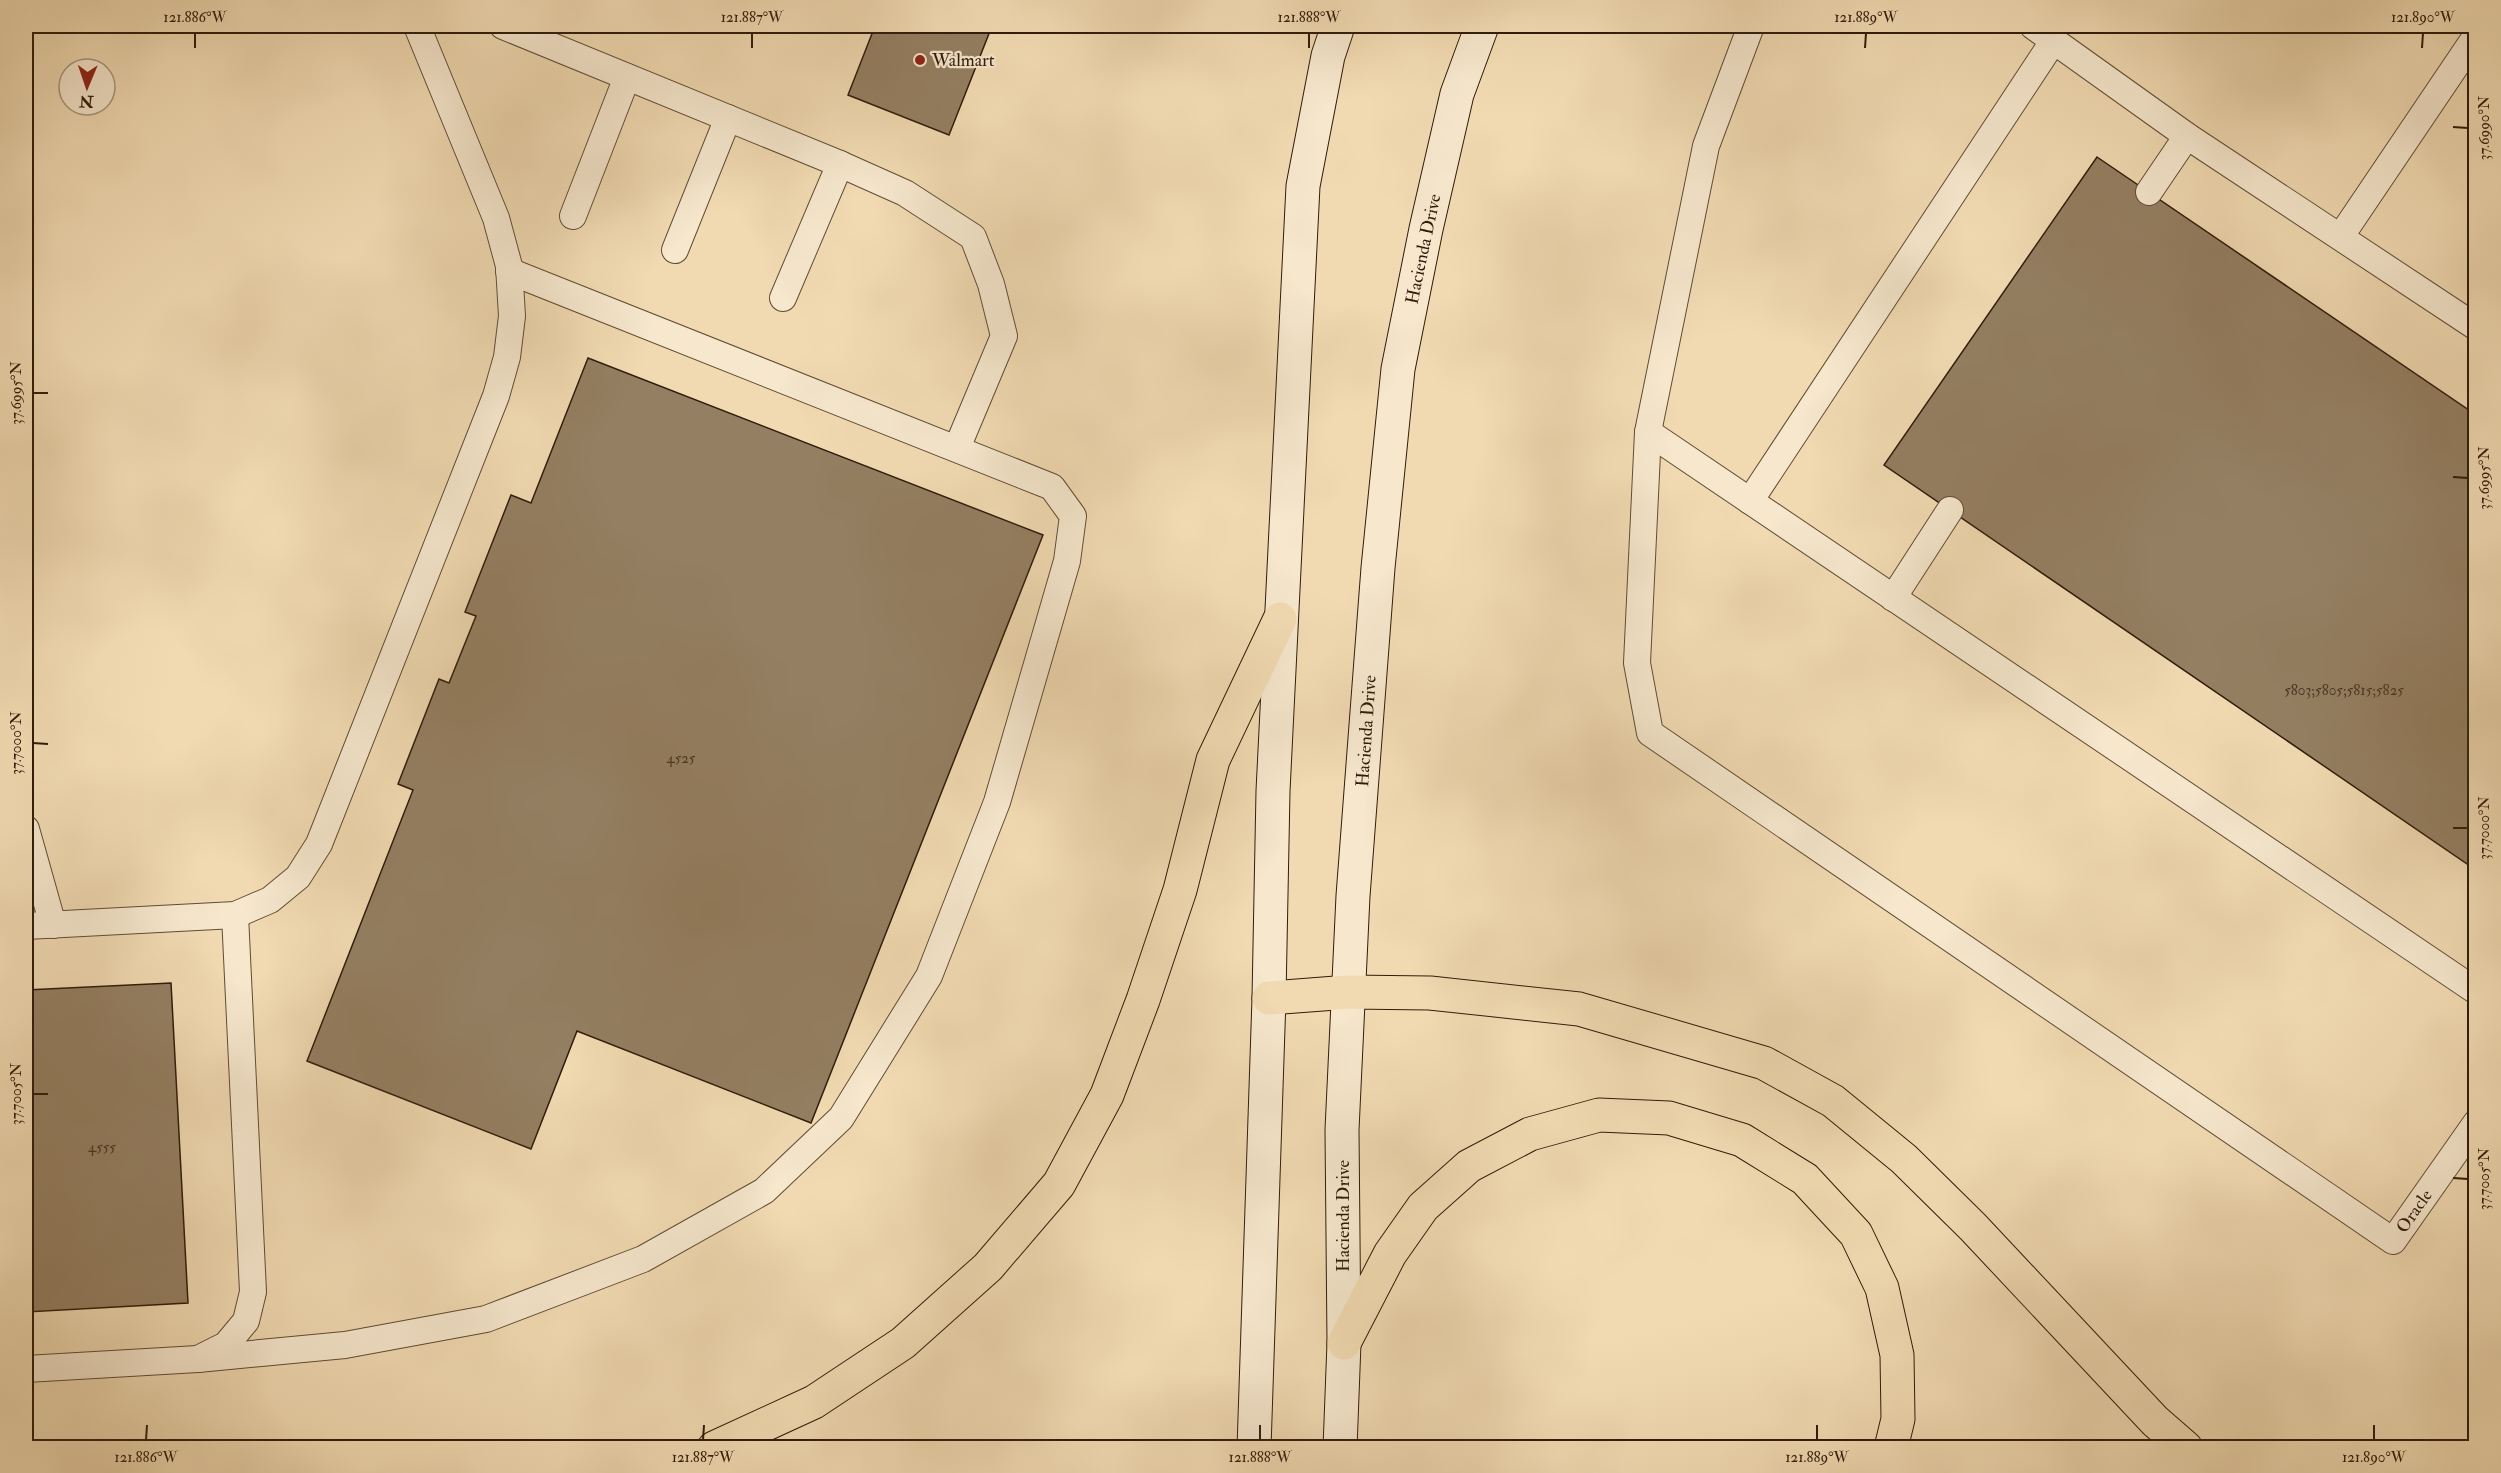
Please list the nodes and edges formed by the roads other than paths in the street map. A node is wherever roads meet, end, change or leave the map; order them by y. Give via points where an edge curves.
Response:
1 (417, 26) edge
2 (503, 26) edge
3 (1338, 26) edge
4 (1482, 26) edge
5 (1751, 26) edge
6 (2032, 26) edge
7 (2475, 36) edge
8 (2054, 40) junction
9 (627, 76) junction
10 (728, 118) junction
11 (2187, 136) junction
12 (840, 164) junction
13 (2149, 192) dead end
14 (573, 216) dead end
15 (2340, 236) junction
16 (675, 250) dead end
17 (509, 271) junction
18 (783, 298) dead end
19 (2475, 327) edge
20 (1648, 432) junction
21 (957, 448) junction
22 (1750, 501) junction
23 (1950, 510) dead end
24 (1893, 598) junction
25 (1280, 619) junction
26 (26, 829) edge
27 (235, 915) junction
28 (53, 925) junction
29 (26, 926) edge
30 (2475, 991) edge
31 (1348, 993) junction
32 (1269, 998) junction
33 (2474, 1132) edge
34 (1344, 1343) junction
35 (198, 1359) junction
36 (26, 1369) edge
37 (714, 1448) edge
38 (1254, 1448) edge
39 (1340, 1448) edge
40 (1891, 1448) edge
41 (2186, 1448) edge

1 - 17 lane via 496,218
2 - 9 lane
3 - 25 main road via 1328,56 1303,186
4 - 31 main road, Hacienda Drive via 1457,94 1398,369 1378,568
5 - 20 lane via 1706,146
6 - 8 lane
7 - 15 lane
8 - 11 lane
8 - 22 lane
9 - 10 lane
9 - 14 lane
10 - 12 lane
10 - 16 lane
11 - 13 lane
11 - 15 lane
12 - 18 lane
12 - 21 lane via 905,194 974,237 1005,336
15 - 19 lane
17 - 21 lane
17 - 27 lane via 512,316 507,357 496,396 319,844 298,877 270,900
20 - 22 lane
20 - 33 lane, Oracle via 1637,663 1650,733 2393,1241
21 - 35 lane via 1052,487 1073,516 1067,561 997,802 929,976 841,1118 764,1191 643,1259 486,1319 345,1345
22 - 24 lane
23 - 24 lane
24 - 30 lane
25 - 32 main road
25 - 37 highway via 1213,760 1180,890 1107,1095 1059,1184 988,1266 903,1343 814,1402
26 - 28 lane
27 - 28 lane
27 - 35 lane via 253,1292 246,1320 226,1345
28 - 29 lane
31 - 32 highway
31 - 34 main road, Hacienda Drive via 1342,1130
31 - 41 highway via 1438,993 1579,1009 1764,1063 1833,1101 1904,1159 2155,1421
32 - 38 main road
34 - 39 main road, Hacienda Drive
34 - 40 highway via 1390,1254 1423,1208 1469,1166 1530,1134 1599,1116 1669,1118 1742,1140 1760,1151 1805,1179 1856,1234 1882,1288 1897,1355 1898,1419
35 - 36 lane

